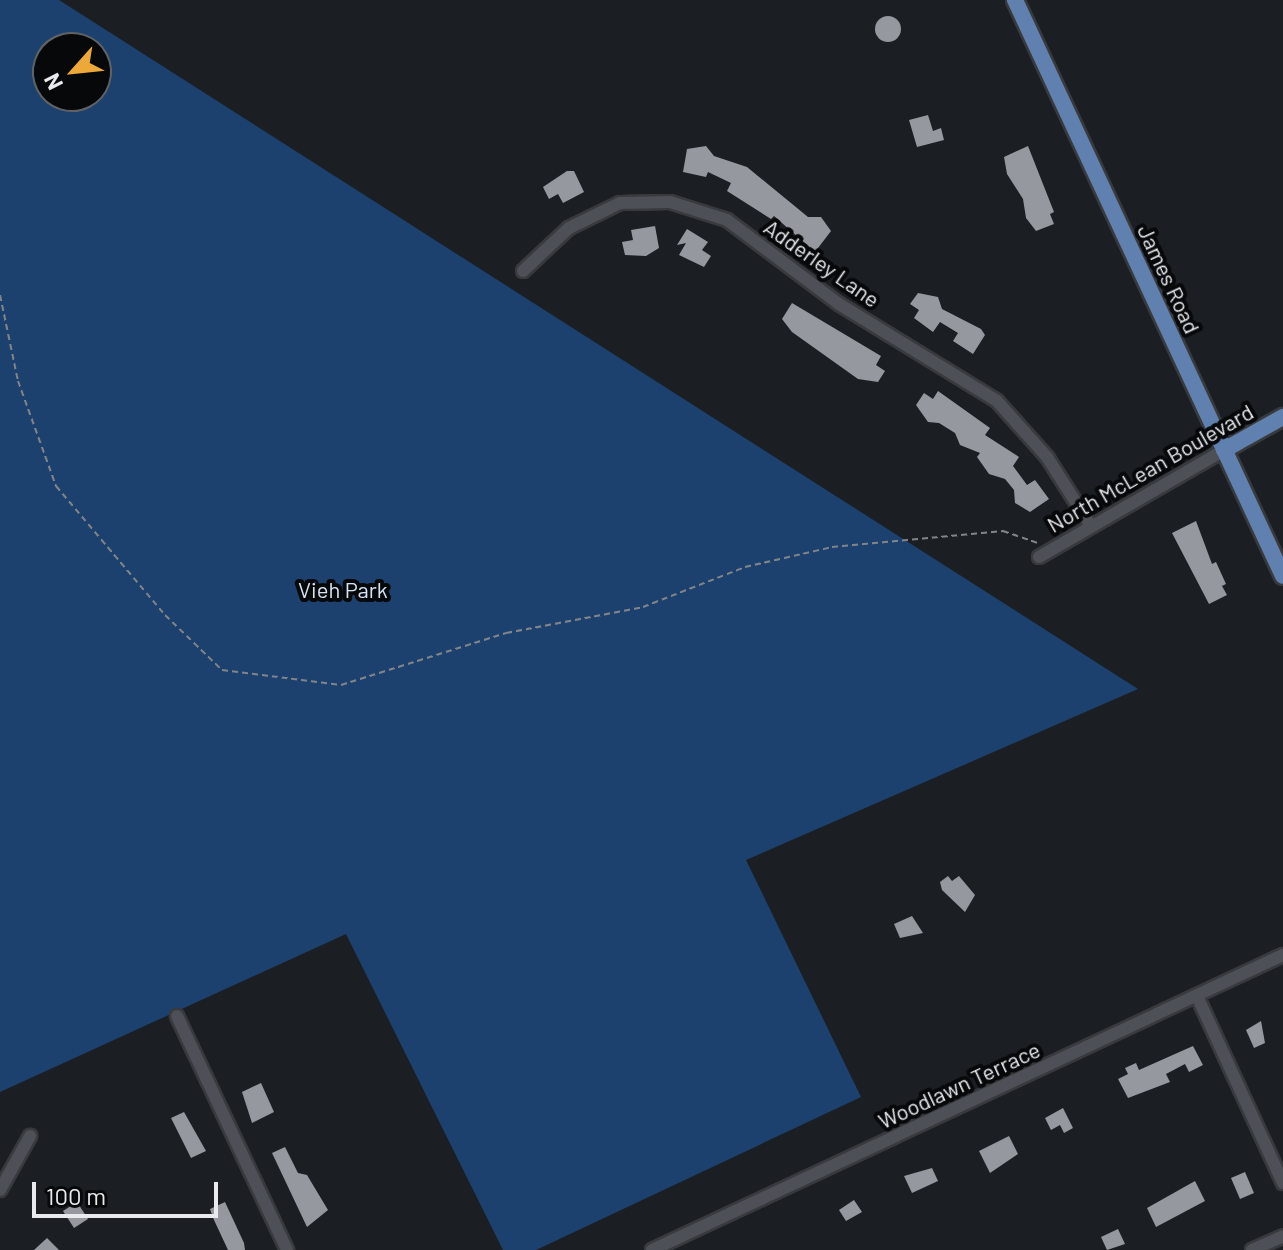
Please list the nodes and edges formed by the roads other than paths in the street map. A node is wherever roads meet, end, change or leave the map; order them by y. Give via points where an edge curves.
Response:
1 (1015, 0) edge
2 (523, 271) dead end
3 (1283, 417) edge
4 (1224, 450) junction
5 (1091, 526) junction
6 (1039, 557) dead end
7 (1283, 576) edge
8 (1283, 955) edge
9 (1197, 996) junction
10 (177, 1016) dead end
11 (30, 1136) dead end
12 (1283, 1183) edge
13 (0, 1190) edge
14 (1283, 1236) edge
15 (287, 1250) edge
16 (652, 1250) edge
17 (1252, 1250) edge

1 - 4 main road, James Road
2 - 5 street, Adderley Lane via 569,228 620,203 670,202 713,214 839,304 997,401 1047,457
3 - 4 main road, North McLean Boulevard
4 - 5 street, North McLean Boulevard
4 - 7 main road, James Road
5 - 6 street, North McLean Boulevard
8 - 9 street, Woodlawn Terrace
9 - 12 street
9 - 16 street, Woodlawn Terrace
10 - 15 street
11 - 13 street
14 - 17 street

